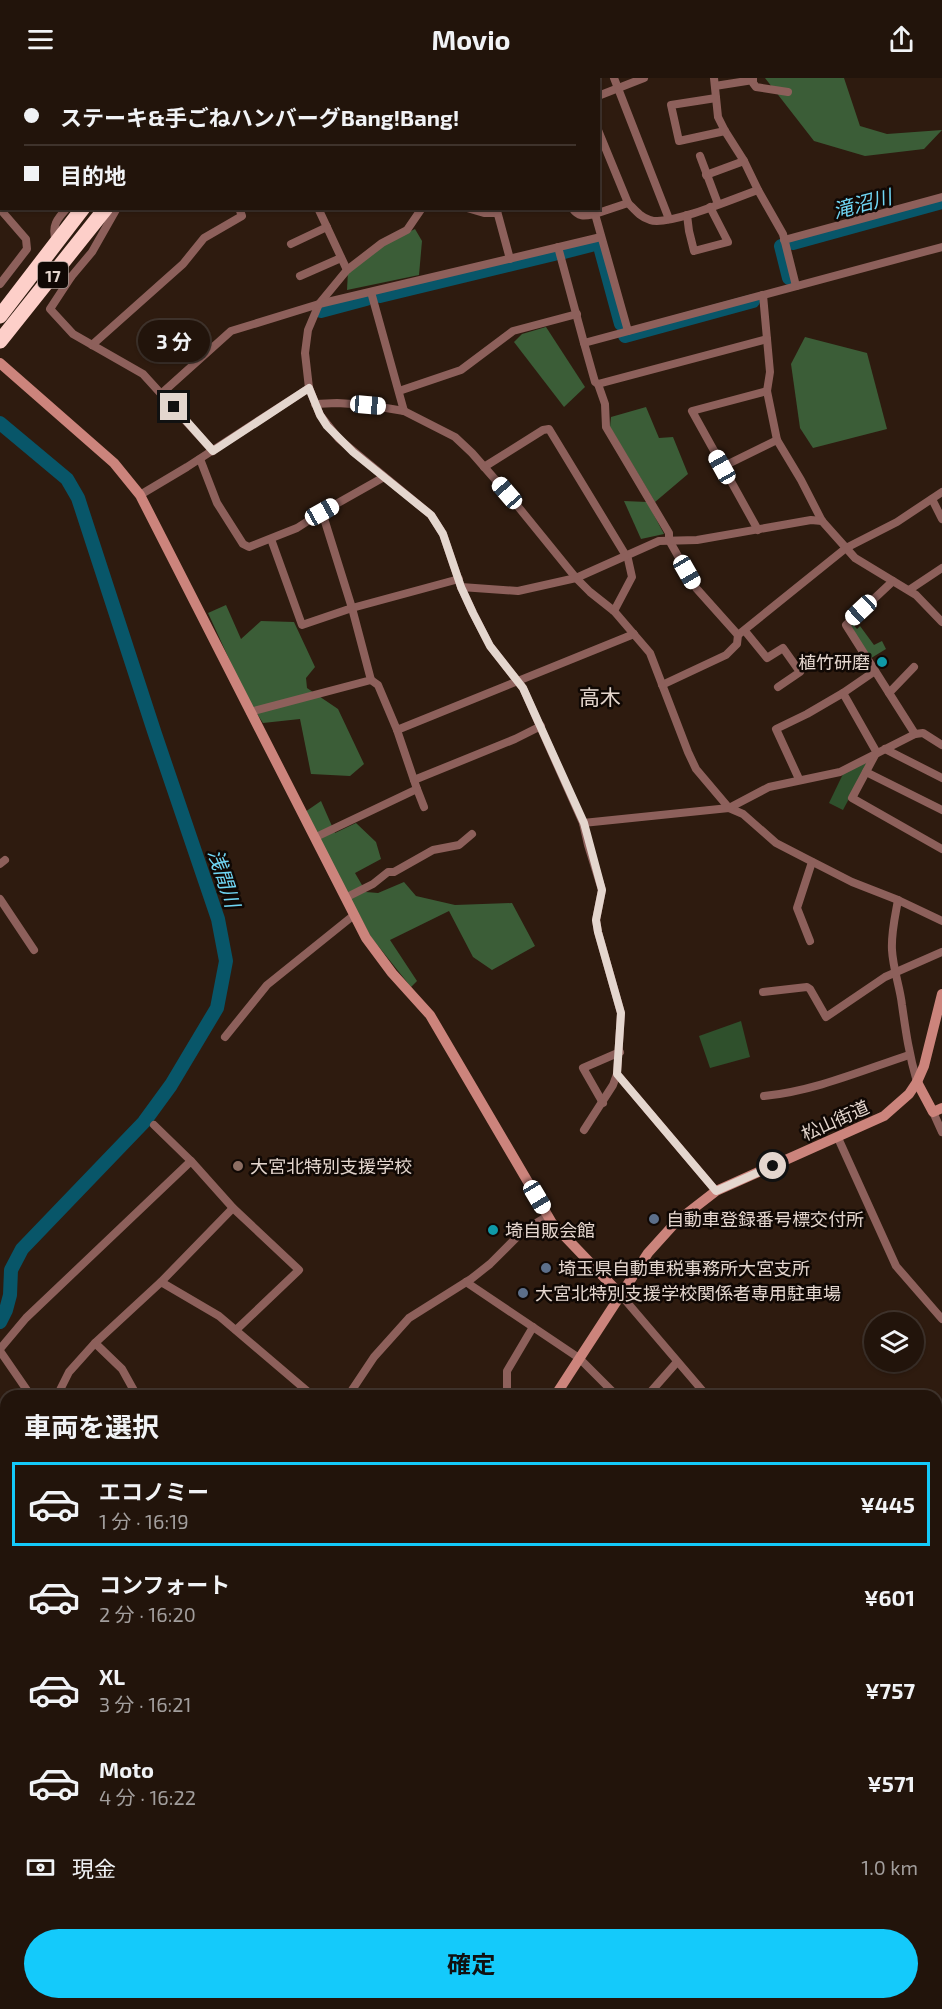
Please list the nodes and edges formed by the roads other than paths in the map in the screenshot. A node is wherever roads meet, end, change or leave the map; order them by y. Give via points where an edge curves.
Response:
1 (614, 78) edge
2 (644, 78) edge
3 (753, 79) edge
4 (715, 82) edge
5 (618, 88) junction
6 (788, 92) dead end
7 (600, 95) edge
8 (716, 98) junction
9 (724, 131) junction
10 (600, 135) edge
11 (700, 156) dead end
12 (744, 160) junction
13 (706, 174) junction
14 (758, 190) junction
15 (942, 196) edge
16 (628, 203) junction
17 (714, 206) junction
18 (1, 210) edge
19 (65, 210) edge
20 (82, 210) edge
21 (103, 210) edge
22 (116, 210) edge
23 (240, 210) edge
24 (319, 210) edge
25 (421, 210) edge
26 (474, 210) edge
27 (498, 210) edge
28 (574, 210) edge
29 (600, 210) edge
30 (594, 211) edge
31 (687, 214) junction
32 (669, 219) junction
33 (327, 227) junction
34 (601, 237) junction
35 (784, 240) junction
36 (57, 243) junction
37 (291, 243) dead end
38 (558, 247) junction
39 (942, 247) edge
40 (341, 258) junction
41 (510, 259) junction
42 (347, 270) junction
43 (54, 274) junction
44 (300, 276) dead end
45 (71, 278) junction
46 (0, 284) edge
47 (796, 286) junction
48 (371, 292) junction
49 (763, 295) junction
50 (319, 304) junction
51 (577, 314) junction
52 (0, 316) edge
53 (628, 331) junction
54 (766, 339) junction
55 (0, 341) edge
56 (584, 343) junction
57 (92, 345) junction
58 (0, 363) edge
59 (598, 384) junction
60 (309, 388) junction
61 (399, 391) junction
62 (767, 391) junction
63 (162, 393) junction
64 (315, 404) junction
65 (404, 411) junction
66 (777, 440) junction
67 (213, 451) junction
68 (200, 459) junction
69 (484, 467) junction
70 (722, 467) junction
71 (384, 477) junction
72 (942, 492) edge
73 (140, 495) junction
74 (932, 499) junction
75 (322, 512) junction
76 (942, 519) edge
77 (822, 521) junction
78 (758, 530) junction
79 (271, 539) junction
80 (669, 540) junction
81 (846, 549) junction
82 (624, 555) junction
83 (942, 568) edge
84 (576, 578) junction
85 (893, 581) junction
86 (460, 583) junction
87 (909, 590) junction
88 (352, 608) junction
89 (614, 611) junction
90 (942, 622) edge
91 (742, 633) junction
92 (634, 634) junction
93 (914, 667) dead end
94 (875, 671) junction
95 (371, 680) junction
96 (517, 681) junction
97 (662, 685) junction
98 (778, 687) dead end
99 (843, 693) junction
100 (889, 693) junction
101 (250, 712) junction
102 (541, 726) junction
103 (397, 730) junction
104 (915, 734) junction
105 (942, 745) edge
106 (885, 749) junction
107 (876, 753) junction
108 (866, 772) junction
109 (942, 778) edge
110 (799, 779) junction
111 (414, 780) junction
112 (417, 789) junction
113 (424, 807) dead end
114 (729, 808) junction
115 (942, 810) edge
116 (584, 823) junction
117 (472, 834) dead end
118 (316, 837) junction
119 (942, 849) edge
120 (812, 862) junction
121 (345, 898) junction
122 (0, 899) edge
123 (897, 900) junction
124 (354, 915) junction
125 (942, 921) edge
126 (810, 942) dead end
127 (34, 950) dead end
128 (942, 952) edge
129 (895, 972) junction
130 (763, 992) dead end
131 (942, 994) edge
132 (225, 1037) dead end
133 (620, 1052) junction
134 (909, 1055) junction
135 (617, 1074) junction
136 (917, 1082) junction
137 (764, 1096) dead end
138 (603, 1103) junction
139 (938, 1110) edge
140 (154, 1125) dead end
141 (584, 1131) dead end
142 (942, 1132) edge
143 (838, 1138) junction
144 (191, 1161) junction
145 (716, 1191) junction
146 (233, 1208) junction
147 (548, 1216) junction
148 (161, 1282) junction
149 (466, 1282) junction
150 (620, 1294) junction
151 (942, 1319) edge
152 (532, 1327) junction
153 (236, 1330) junction
154 (95, 1343) junction
155 (0, 1350) edge
156 (579, 1358) junction
157 (676, 1362) junction
158 (27, 1390) edge
159 (60, 1390) edge
160 (134, 1390) edge
161 (306, 1390) edge
162 (352, 1390) edge
163 (507, 1390) edge
164 (559, 1390) edge
165 (611, 1390) edge
166 (652, 1390) edge
167 (702, 1390) edge

1 - 5 street
2 - 5 street
3 - 4 street
3 - 6 street via 756,87
4 - 8 street
5 - 7 street
5 - 32 street
8 - 9 street
8 - 9 street via 671,105 679,141
9 - 12 street
10 - 16 street
11 - 13 street
12 - 13 street
12 - 14 street
13 - 17 street
14 - 17 street
14 - 35 street
15 - 35 street
16 - 29 street
16 - 32 street via 651,221
17 - 31 street
17 - 31 street via 728,242 694,251
18 - 46 street via 26,239 27,249
19 - 36 street via 54,227
20 - 36 highway, 17
21 - 43 highway, 17
22 - 45 street via 92,252
23 - 57 street via 242,216 204,238 183,264
24 - 33 street
25 - 42 street via 407,230 382,243
26 - 27 street
27 - 41 street
28 - 30 street via 583,216
30 - 34 street
31 - 32 street
33 - 37 street
33 - 40 street
34 - 38 street
34 - 53 street
35 - 47 street
36 - 52 highway, 17
38 - 41 street
38 - 51 street
39 - 47 street
40 - 42 street
40 - 44 street
41 - 48 street
42 - 50 street
43 - 45 street
43 - 55 highway, 17
45 - 57 street via 50,309 73,334
47 - 49 street
48 - 50 street
48 - 61 street
49 - 53 street
49 - 54 street
50 - 60 street via 308,330 305,352
50 - 63 street via 231,331
51 - 56 street
51 - 61 street via 513,331 461,370
53 - 56 street
54 - 59 street
54 - 62 street via 770,372
56 - 59 street
57 - 63 street via 143,374
58 - 73 street via 114,463
59 - 80 street via 606,404 606,427 669,533
60 - 64 street
60 - 67 street
61 - 65 street
62 - 66 street
62 - 70 street via 692,411
63 - 67 street
64 - 65 street via 368,405
64 - 71 street via 339,439
65 - 69 street via 455,437
66 - 70 street
66 - 77 street
67 - 68 street
68 - 73 street
68 - 79 street via 218,503 243,544 249,547
69 - 82 street via 549,429
69 - 84 street
70 - 78 street
71 - 75 street
71 - 86 street via 431,515 443,534
72 - 74 street
73 - 101 street
74 - 76 street
74 - 81 street
75 - 79 street
75 - 88 street
77 - 78 street
77 - 81 street
78 - 80 street via 697,540
79 - 88 street via 302,625
80 - 82 street
80 - 91 street via 696,588
81 - 85 street
81 - 91 street
82 - 84 street
82 - 89 street via 632,577
83 - 87 street
84 - 86 street via 518,591
84 - 89 street
85 - 87 street
85 - 94 street via 846,625
86 - 88 street
86 - 96 street via 490,646
87 - 90 street
88 - 95 street
89 - 92 street
91 - 97 street via 738,644 726,655
91 - 98 street via 767,658 783,648 800,672
92 - 96 street
92 - 97 street via 650,653
93 - 100 street
94 - 99 street
94 - 100 street
95 - 101 street
95 - 103 street via 378,685
96 - 102 street
96 - 103 street
97 - 114 street via 696,768
99 - 107 street
99 - 110 street via 776,729
100 - 104 street
101 - 118 street
102 - 111 street
102 - 116 street
103 - 111 street
104 - 105 street via 923,733
104 - 106 street
106 - 107 street
106 - 109 street
107 - 108 street
107 - 110 street via 840,772
108 - 115 street
108 - 119 street via 852,798
110 - 114 street via 769,787
111 - 112 street
112 - 113 street
112 - 118 street
114 - 116 street
114 - 120 street via 743,814 776,843
116 - 133 street via 602,890 596,920 621,1013
117 - 121 street via 459,844 434,850 388,872
118 - 121 street
120 - 123 street
120 - 126 street via 797,908
121 - 124 street
122 - 127 street
123 - 125 street
123 - 129 street via 892,932
124 - 132 street via 267,985
124 - 147 street via 376,953 430,1015
128 - 129 street
129 - 130 street via 826,1017 807,987
129 - 134 street
131 - 136 street, 松山街道
133 - 135 street
133 - 138 street via 583,1068
134 - 136 street
134 - 137 street via 813,1088
135 - 138 street
135 - 145 street
136 - 139 street
136 - 143 street, 松山街道 via 884,1116
138 - 141 street
139 - 142 street
140 - 144 street
143 - 145 street, 松山街道
143 - 151 street via 896,1266
144 - 146 street
144 - 155 street via 26,1318
145 - 150 street, 松山街道 via 664,1234
146 - 148 street
146 - 153 street via 299,1270
147 - 149 street via 523,1231
147 - 150 street
148 - 153 street
148 - 154 street
149 - 152 street
149 - 162 street via 409,1318 374,1357
150 - 156 street, 松山街道
150 - 157 street
152 - 156 street
152 - 163 street via 507,1371
153 - 161 street
154 - 159 street via 69,1372
154 - 160 street via 122,1369
155 - 158 street
156 - 164 street, 松山街道
156 - 165 street
157 - 166 street
157 - 167 street

